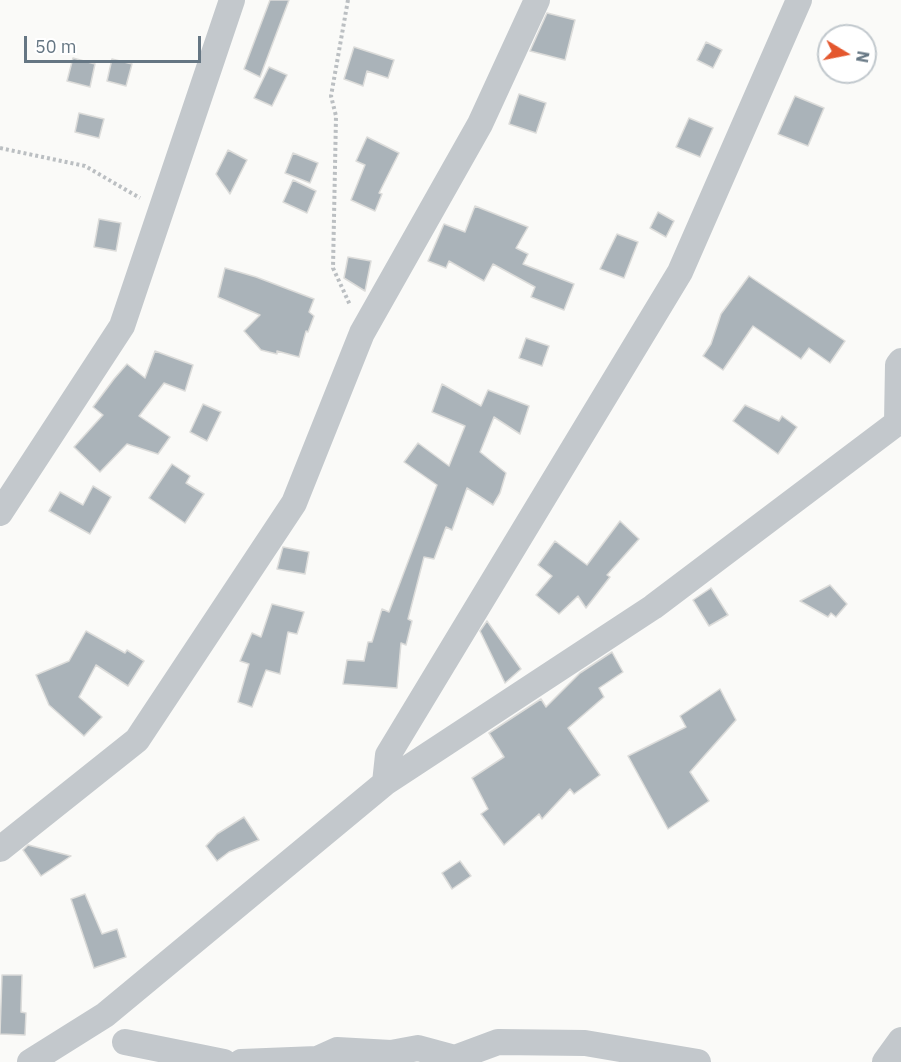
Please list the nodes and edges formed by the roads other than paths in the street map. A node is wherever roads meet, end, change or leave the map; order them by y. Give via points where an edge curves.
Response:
1 (232, 0) edge
2 (537, 0) edge
3 (799, 0) edge
4 (901, 361) edge
5 (899, 421) edge
6 (0, 513) edge
7 (386, 783) junction
8 (0, 849) edge
9 (105, 1016) junction
10 (901, 1041) edge
11 (133, 1052) edge
12 (30, 1062) edge
13 (224, 1062) edge
14 (241, 1062) edge
15 (698, 1062) edge
16 (885, 1062) edge

1 - 6 street via 122,326
2 - 8 street via 480,124 362,333 294,503 137,740
3 - 7 street via 680,272 388,755
4 - 5 street
5 - 7 street via 653,607
7 - 9 street
9 - 11 street
9 - 12 street
10 - 16 street
11 - 13 street
14 - 15 street via 317,1059 337,1050 391,1053 417,1048 455,1058 498,1042 585,1043

